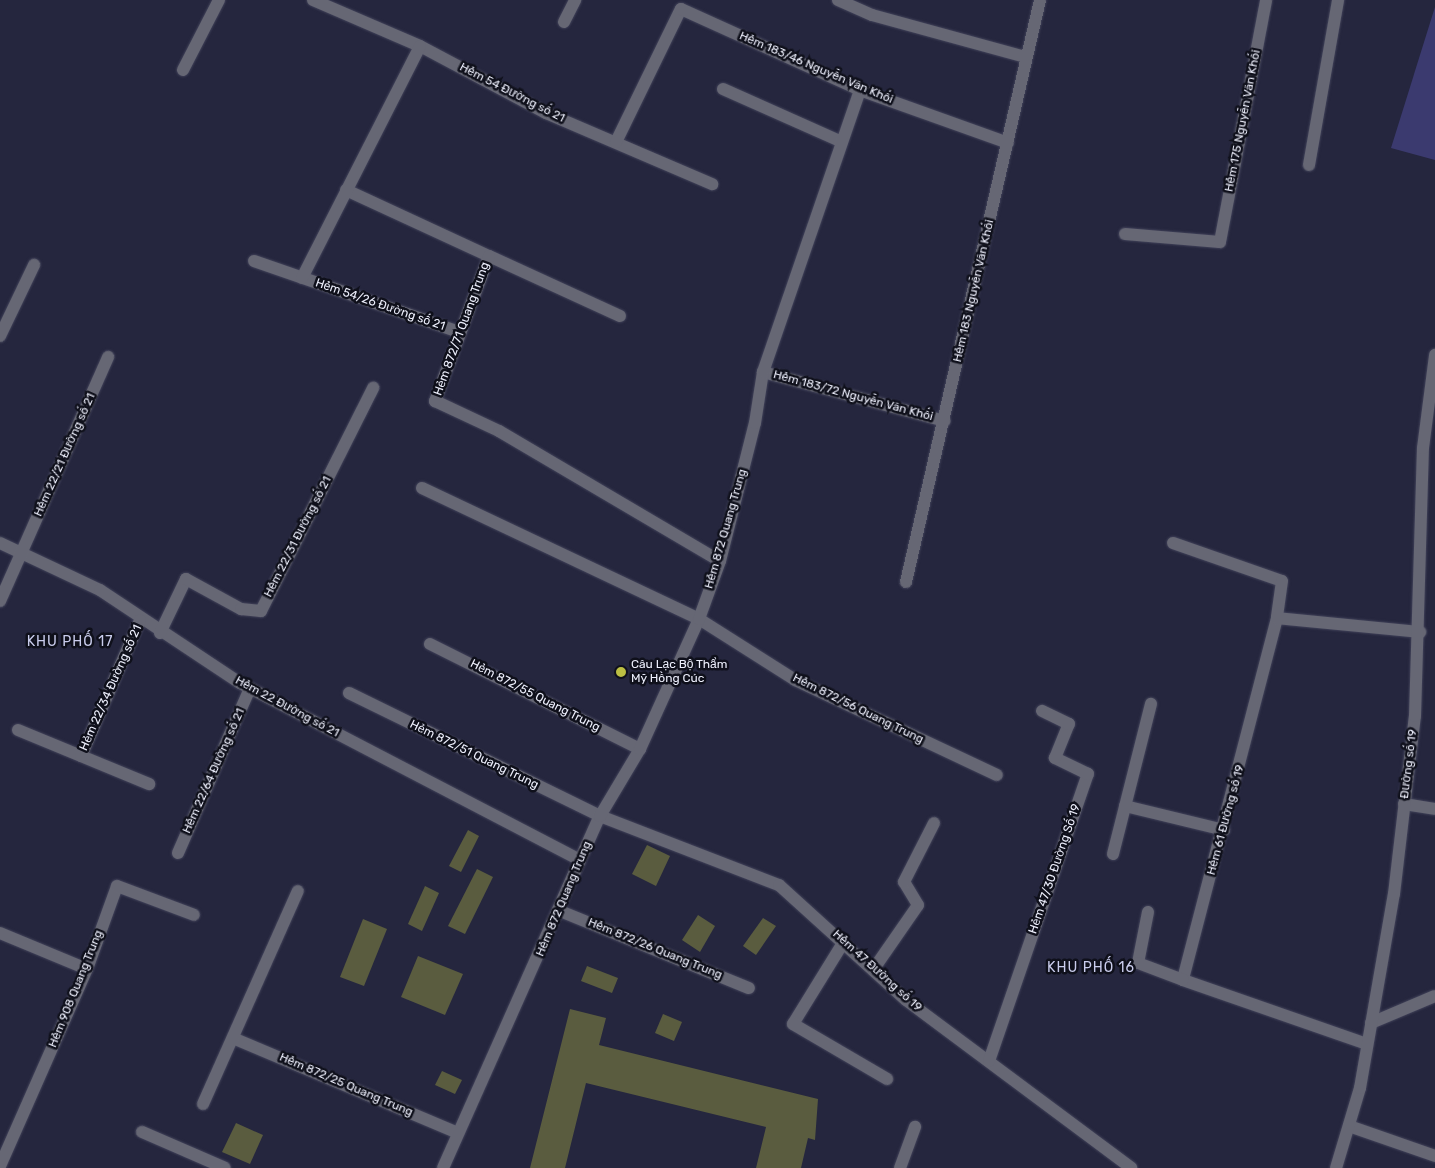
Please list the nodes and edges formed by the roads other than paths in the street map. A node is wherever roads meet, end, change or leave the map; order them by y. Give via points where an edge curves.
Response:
1 (219, 0) edge
2 (314, 0) edge
3 (575, 0) edge
4 (838, 0) edge
5 (1040, 0) edge
6 (1266, 0) edge
7 (1338, 0) edge
8 (564, 22) dead end
9 (420, 46) junction
10 (1026, 57) junction
11 (183, 70) dead end
12 (722, 88) dead end
13 (860, 90) junction
14 (616, 142) junction
15 (842, 142) junction
16 (1008, 144) junction
17 (1309, 165) dead end
18 (712, 184) dead end
19 (346, 190) junction
20 (1125, 234) dead end
21 (489, 256) junction
22 (254, 262) dead end
23 (34, 265) dead end
24 (302, 278) junction
25 (620, 316) dead end
26 (459, 332) junction
27 (0, 336) edge
28 (1435, 355) edge
29 (108, 357) dead end
30 (763, 372) junction
31 (1433, 378) edge
32 (373, 388) dead end
33 (944, 421) junction
34 (422, 488) dead end
35 (0, 542) edge
36 (1173, 543) dead end
37 (21, 553) junction
38 (720, 561) junction
39 (906, 582) dead end
40 (0, 601) edge
41 (1277, 618) junction
42 (699, 619) junction
43 (140, 620) junction
44 (1420, 632) junction
45 (160, 634) junction
46 (430, 644) dead end
47 (250, 688) junction
48 (348, 693) dead end
49 (1151, 704) dead end
50 (1042, 711) dead end
51 (18, 730) dead end
52 (640, 749) junction
53 (81, 756) junction
54 (997, 775) dead end
55 (149, 784) dead end
56 (1404, 804) junction
57 (1125, 806) junction
58 (1435, 809) edge
59 (600, 816) junction
60 (934, 823) dead end
61 (1224, 830) junction
62 (178, 853) dead end
63 (1113, 854) dead end
64 (580, 860) junction
65 (298, 891) dead end
66 (560, 911) junction
67 (1148, 912) dead end
68 (194, 915) dead end
69 (0, 933) edge
70 (843, 942) junction
71 (87, 969) junction
72 (873, 970) junction
73 (1183, 980) junction
74 (749, 988) dead end
75 (1435, 996) edge
76 (1371, 1023) junction
77 (233, 1038) junction
78 (1367, 1044) junction
79 (989, 1061) junction
80 (887, 1079) dead end
81 (204, 1104) dead end
82 (1349, 1126) junction
83 (915, 1127) dead end
84 (142, 1132) dead end
85 (458, 1133) junction
86 (1435, 1156) edge
87 (0, 1166) edge
88 (225, 1168) edge
89 (443, 1168) edge
90 (900, 1168) edge
91 (1131, 1168) edge
92 (1336, 1168) edge

1 - 11 street
2 - 9 street, Hẻm 54 Đường số 21
3 - 8 street
4 - 10 street via 872,15
5 - 10 street, Hẻm 183 Nguyễn Văn Khối
6 - 20 street, Hẻm 175 Nguyễn Văn Khối via 1220,242
7 - 17 street
9 - 14 street, Hẻm 54 Đường số 21 via 546,113
9 - 19 street, Hẻm 54/26 Đường số 21
10 - 16 street, Hẻm 183 Nguyễn Văn Khối
12 - 15 street
13 - 14 street, Hẻm 183/46 Nguyễn Văn Khối via 681,10
13 - 15 street, Hẻm 872 Quang Trung
13 - 16 street, Hẻm 183/46 Nguyễn Văn Khối
14 - 18 street, Hẻm 54 Đường số 21
15 - 30 street, Hẻm 872 Quang Trung
16 - 33 street, Hẻm 183 Nguyễn Văn Khối
19 - 21 street
19 - 24 street, Hẻm 54/26 Đường số 21
21 - 25 street, Hẻm 872/71 Quang Trung
21 - 26 street, Hẻm 872/71 Quang Trung
22 - 24 street, Hẻm 54/26 Đường số 21
23 - 27 street
24 - 26 street, Hẻm 54/26 Đường số 21
26 - 38 street, Hẻm 872/71 Quang Trung via 435,401 499,431
28 - 31 street, Đường số 19
29 - 37 street, Hẻm 22/21 Đường số 21
30 - 33 street, Hẻm 183/72 Nguyễn Văn Khối
30 - 38 street, Hẻm 872 Quang Trung via 755,423
31 - 44 street, Đường số 19 via 1422,448
32 - 45 street, Hẻm 22/31 Đường số 21 via 261,611 241,609 186,578
33 - 39 street, Hẻm 183 Nguyễn Văn Khối
34 - 42 street, Hẻm 872/56 Quang Trung
35 - 37 street, Hẻm 22 Đường số 21
36 - 41 street, Hẻm 61 Đường số 19 via 1282,581
37 - 40 street, Hẻm 22/21 Đường số 21
37 - 43 street, Hẻm 22 Đường số 21 via 100,590
38 - 42 street, Hẻm 872 Quang Trung
41 - 44 street
41 - 61 street, Hẻm 61 Đường số 19
42 - 52 street, Hẻm 872 Quang Trung
42 - 54 street, Hẻm 872/56 Quang Trung via 795,680
43 - 45 street, Hẻm 22 Đường số 21
43 - 53 street, Hẻm 22/34 Đường số 21
44 - 56 street, Đường số 19
45 - 47 street, Hẻm 22 Đường số 21
46 - 52 street, Hẻm 872/55 Quang Trung
47 - 62 street, Hẻm 22/64 Đường số 21
47 - 64 street, Hẻm 22 Đường số 21
48 - 59 street, Hẻm 872/51 Quang Trung
49 - 57 street
50 - 79 street, Hẻm 47/30 Đường Số 19 via 1069,724 1055,758 1088,774
51 - 53 street, Hẻm 22/34 Đường số 21
52 - 59 street, Hẻm 872 Quang Trung
53 - 55 street, Hẻm 22/34 Đường số 21
56 - 58 street
56 - 76 street, Đường số 19
57 - 61 street
57 - 63 street
59 - 64 street, Hẻm 872 Quang Trung
59 - 70 street, Hẻm 47 Đường số 19 via 779,885
60 - 72 street via 904,882 918,905
61 - 73 street, Hẻm 61 Đường số 19
64 - 66 street, Hẻm 872 Quang Trung
65 - 77 street
66 - 74 street, Hẻm 872/26 Quang Trung
66 - 85 street, Hẻm 872 Quang Trung
67 - 73 street via 1138,963
68 - 71 street, Hẻm 908 Quang Trung via 117,886
69 - 71 street
70 - 72 street, Hẻm 47 Đường số 19
70 - 80 street via 793,1024
71 - 87 street, Hẻm 908 Quang Trung
72 - 79 street, Hẻm 47 Đường số 19 via 906,1000
73 - 78 street
75 - 76 street
76 - 78 street, Đường số 19
77 - 81 street
77 - 85 street, Hẻm 872/25 Quang Trung
78 - 82 street, Đường số 19
79 - 91 street, Hẻm 47 Đường số 19
82 - 86 street
82 - 92 street, Đường số 19
83 - 90 street
84 - 88 street
85 - 89 street, Hẻm 872 Quang Trung

